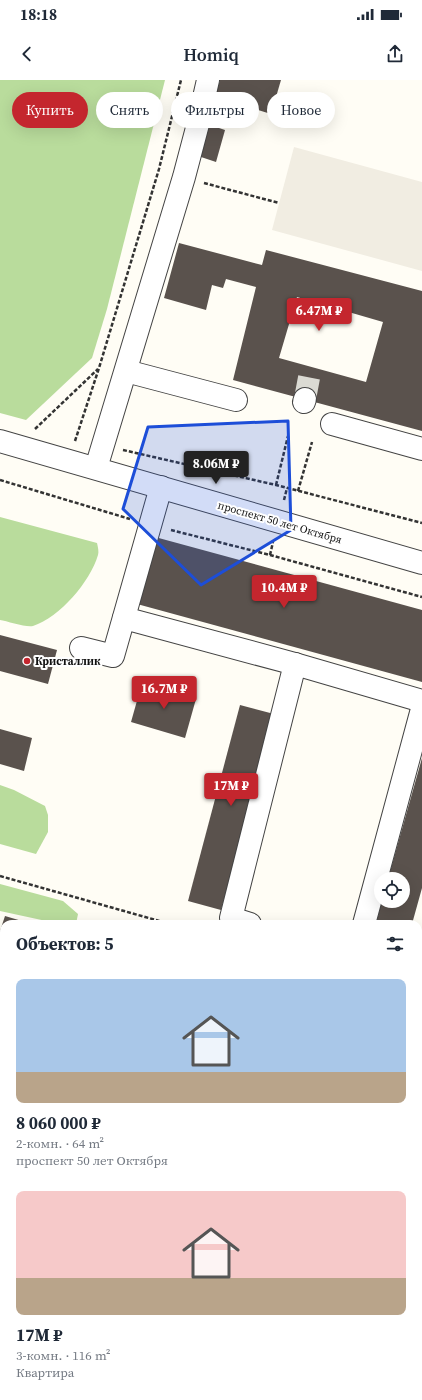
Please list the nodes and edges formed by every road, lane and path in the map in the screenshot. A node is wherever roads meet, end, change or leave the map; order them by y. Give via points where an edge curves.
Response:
1 (181, 80) edge
2 (208, 80) edge
3 (160, 169) junction
4 (184, 177) junction
5 (279, 204) dead end
6 (99, 368) junction
7 (126, 371) junction
8 (236, 400) dead end
9 (332, 424) dead end
10 (288, 436) dead end
11 (76, 438) junction
12 (312, 442) dead end
13 (9, 443) edge
14 (102, 446) junction
15 (422, 449) edge
16 (69, 461) junction
17 (96, 468) junction
18 (0, 480) edge
19 (276, 485) junction
20 (162, 487) junction
21 (298, 491) junction
22 (422, 523) edge
23 (151, 526) junction
24 (422, 562) edge
25 (422, 597) edge
26 (124, 618) junction
27 (81, 648) dead end
28 (295, 664) junction
29 (422, 701) edge
30 (422, 710) edge
31 (0, 876) edge
32 (156, 920) edge
33 (237, 920) edge
34 (365, 920) edge

1 - 3 path
2 - 4 street
3 - 4 path
3 - 6 path
4 - 5 path
4 - 7 street
6 - 11 path
6 - 13 path
7 - 8 street
7 - 14 street
9 - 15 street
10 - 19 path
11 - 14 path
11 - 16 path
12 - 21 path
13 - 16 street, проспект 50 лет Октября
14 - 17 street
14 - 19 path
16 - 17 street, проспект 50 лет Октября
17 - 20 street, проспект 50 лет Октября
18 - 23 path
19 - 21 path
20 - 23 street
20 - 24 street, проспект 50 лет Октября
21 - 22 path
23 - 25 path via 270,555
23 - 26 street
26 - 27 street via 113,656
26 - 28 street
28 - 29 street
28 - 33 street via 231,918
30 - 34 street
31 - 32 path

